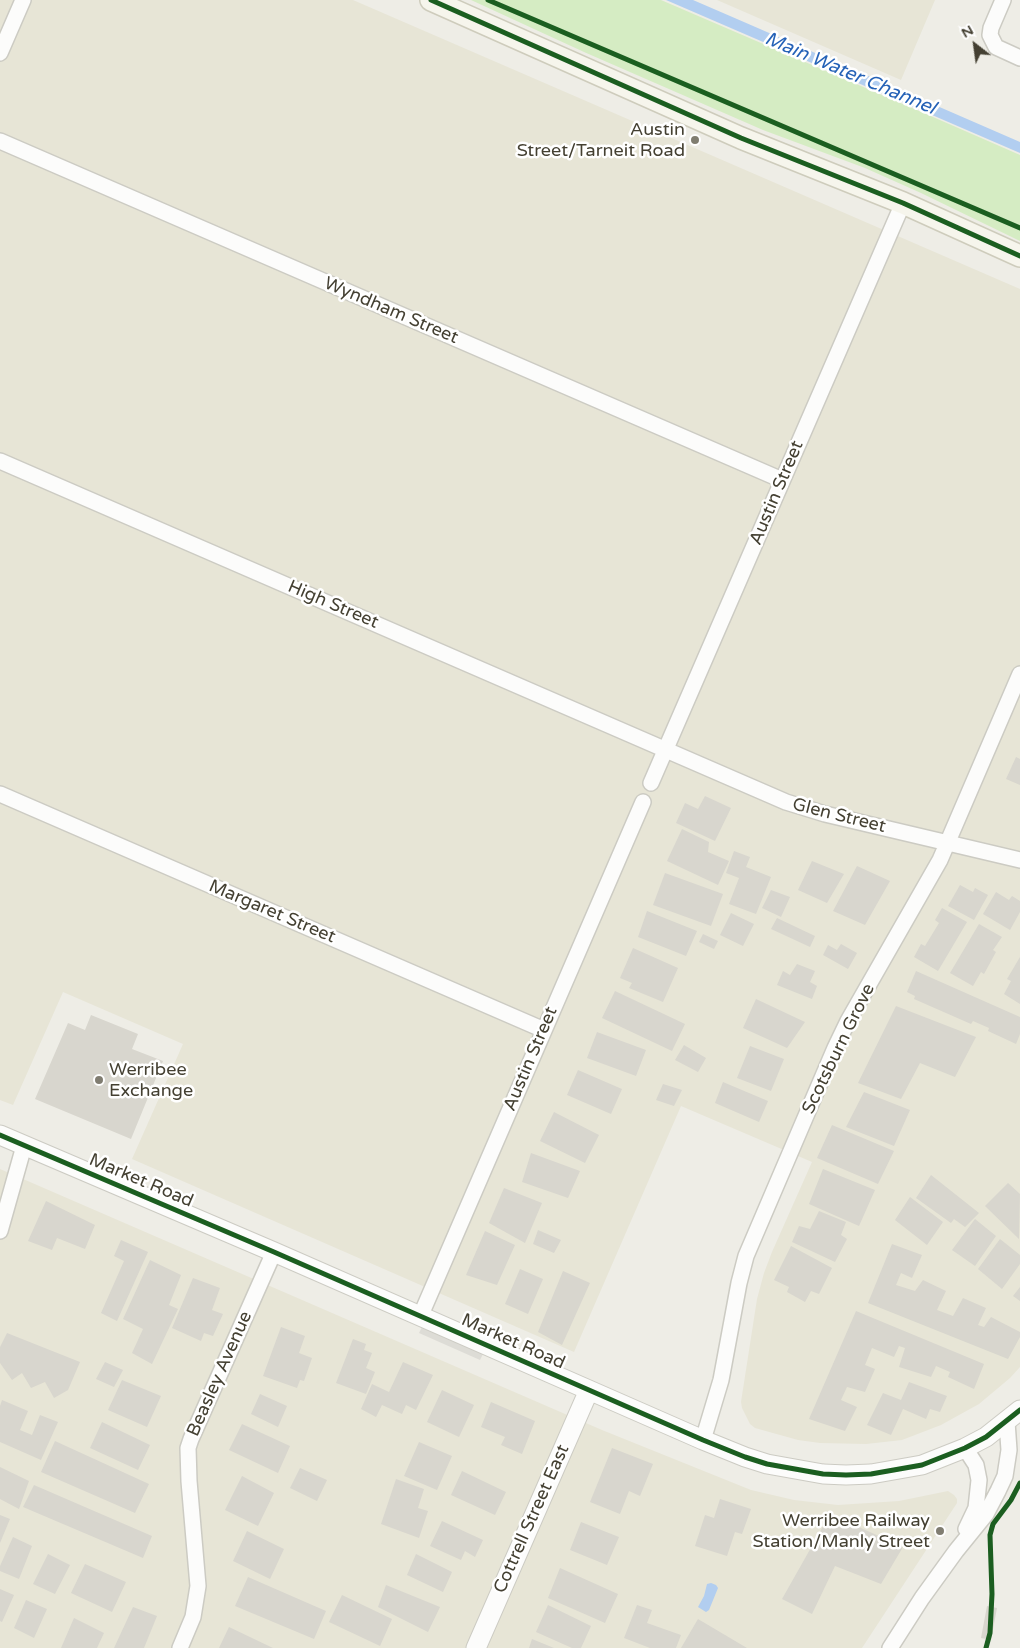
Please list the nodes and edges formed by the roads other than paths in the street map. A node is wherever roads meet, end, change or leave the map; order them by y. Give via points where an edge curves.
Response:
1 (23, 0) edge
2 (431, 0) edge
3 (1003, 0) edge
4 (0, 53) edge
5 (1020, 58) edge
6 (0, 141) edge
7 (903, 203) junction
8 (1020, 256) edge
9 (0, 461) edge
10 (782, 480) junction
11 (1020, 674) edge
12 (666, 749) junction
13 (651, 783) dead end
14 (0, 794) edge
15 (643, 802) dead end
16 (948, 842) junction
17 (1020, 860) edge
18 (544, 1030) junction
19 (0, 1135) edge
20 (24, 1146) junction
21 (0, 1231) edge
22 (274, 1252) junction
23 (420, 1317) junction
24 (589, 1390) junction
25 (1013, 1416) edge
26 (703, 1440) junction
27 (965, 1448) junction
28 (956, 1551) junction
29 (180, 1648) edge
30 (476, 1648) edge
31 (890, 1648) edge

1 - 4 street
2 - 7 main road via 741,138
3 - 5 street via 990,36 996,47
6 - 10 street, Wyndham Street
7 - 8 main road
7 - 10 street, Austin Street
9 - 12 street, High Street
10 - 12 street, Austin Street
11 - 16 street, Scotsburn Grove
12 - 13 street, Austin Street
12 - 16 street, Glen Street via 802,808
14 - 18 street, Margaret Street
15 - 18 street, Austin Street
16 - 17 street, Glen Street
16 - 26 street, Scotsburn Grove via 848,1022 746,1256 738,1283 721,1380
18 - 23 street, Austin Street
19 - 20 street, Market Road
20 - 21 street
20 - 22 street, Market Road
22 - 23 street, Market Road
22 - 29 street, Beasley Avenue via 188,1448 198,1586 193,1617
23 - 24 street, Market Road
24 - 26 street, Market Road
24 - 30 street, Cottrell Street East
25 - 27 street, Market Road
25 - 28 street via 1005,1476 986,1514
26 - 27 street, Market Road via 767,1464 830,1475 906,1469
27 - 28 street via 976,1465 978,1497
28 - 31 street

